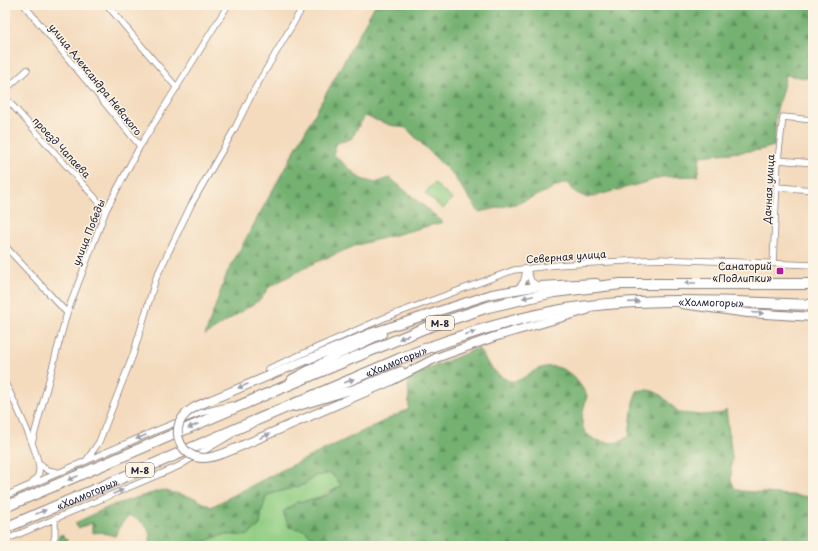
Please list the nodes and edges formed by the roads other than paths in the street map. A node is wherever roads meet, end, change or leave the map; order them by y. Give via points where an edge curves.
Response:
1 (24, 5) edge
2 (107, 5) edge
3 (228, 5) edge
4 (304, 5) edge
5 (27, 70) dead end
6 (177, 88) junction
7 (5, 90) edge
8 (5, 97) edge
9 (813, 120) edge
10 (140, 146) junction
11 (778, 160) junction
12 (813, 163) edge
13 (777, 187) junction
14 (813, 190) edge
15 (106, 210) junction
16 (5, 246) edge
17 (773, 263) junction
18 (813, 265) edge
19 (526, 268) junction
20 (622, 284) junction
21 (813, 284) edge
22 (540, 286) junction
23 (514, 290) junction
24 (664, 301) junction
25 (605, 305) junction
26 (813, 305) edge
27 (67, 313) junction
28 (813, 317) edge
29 (415, 319) junction
30 (436, 358) junction
31 (268, 369) dead end
32 (5, 383) edge
33 (267, 394) junction
34 (257, 398) junction
35 (274, 412) junction
36 (262, 418) junction
37 (99, 442) junction
38 (32, 443) junction
39 (108, 451) junction
40 (86, 461) junction
41 (39, 463) junction
42 (58, 473) junction
43 (29, 485) junction
44 (5, 496) edge
45 (5, 507) edge
46 (55, 518) junction
47 (5, 528) edge
48 (5, 540) edge
49 (52, 546) edge

1 - 10 street, улица Александра Невского
2 - 6 street
3 - 6 street, улица Победы
4 - 37 street via 191,205 156,278 133,355
5 - 7 street
6 - 10 street, улица Победы
8 - 15 street, проезд Чапаева
9 - 11 street, Дачная улица via 783,117
10 - 15 street, улица Победы
11 - 12 street
11 - 13 street, Дачная улица
13 - 14 street
13 - 17 street, Дачная улица
15 - 27 street, улица Победы
16 - 27 street
17 - 18 street, Северная улица
17 - 19 street, Северная улица via 660,259
19 - 22 street via 531,281
19 - 23 street via 525,280 521,287
19 - 31 street, Северная улица via 424,302
21 -> 20 highway, «Холмогоры» / М-8
20 - 22 main road
20 -> 33 highway, «Холмогоры» / М-8 via 554,292 464,315 425,328
22 - 23 main road
23 - 29 main road
25 -> 24 highway, «Холмогоры» / М-8
24 - 26 highway, «Холмогоры» / М-8
24 -> 28 main road via 741,312
25 - 30 main road via 488,339
35 -> 25 highway, «Холмогоры» / М-8 via 399,359 466,334 532,316
27 - 38 street, улица Победы
29 -> 30 main road, bridge via 357,338 196,407 182,418 178,430 181,444 186,452 201,458 211,458 392,381
29 - 33 main road via 339,354
30 - 35 main road via 354,389
32 - 38 street
33 - 34 highway, «Холмогоры» / М-8
34 -> 39 street via 200,413
34 -> 45 highway, «Холмогоры» / М-8
35 - 36 highway, «Холмогоры» / М-8
46 -> 36 street via 179,466
47 -> 36 highway, «Холмогоры» / М-8
37 - 39 street via 101,448
37 - 40 street
38 - 41 street
39 - 40 street
40 - 42 street
41 - 42 street via 47,470
41 - 43 street via 38,476
42 - 43 street
43 - 44 street
46 - 48 street
46 - 49 street

